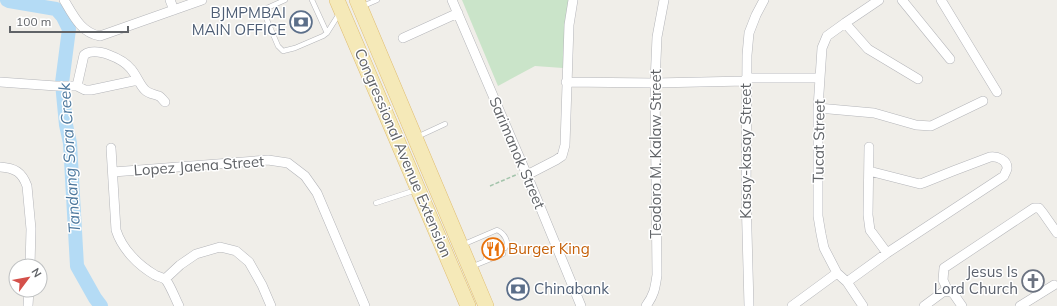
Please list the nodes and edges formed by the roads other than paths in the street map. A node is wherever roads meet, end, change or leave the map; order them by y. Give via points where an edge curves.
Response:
1 (65, 0) edge
2 (170, 0) edge
3 (202, 0) edge
4 (285, 0) edge
5 (312, 0) edge
6 (377, 0) edge
7 (452, 0) edge
8 (573, 0) edge
9 (664, 0) edge
10 (764, 0) edge
11 (879, 0) edge
12 (902, 0) edge
13 (940, 0) edge
14 (358, 4) edge
15 (339, 5) edge
16 (174, 10) junction
17 (458, 13) junction
18 (845, 23) junction
19 (327, 33) junction
20 (403, 38) dead end
21 (950, 59) dead end
22 (820, 78) junction
23 (746, 79) junction
24 (918, 79) dead end
25 (138, 80) junction
26 (0, 82) edge
27 (566, 82) junction
28 (655, 83) junction
29 (77, 86) junction
30 (997, 92) dead end
31 (983, 101) dead end
32 (165, 102) dead end
33 (818, 108) junction
34 (445, 124) dead end
35 (415, 137) junction
36 (869, 147) dead end
37 (111, 148) dead end
38 (0, 167) edge
39 (869, 170) junction
40 (113, 172) junction
41 (526, 173) junction
42 (418, 189) junction
43 (442, 201) junction
44 (376, 203) dead end
45 (426, 208) junction
46 (1057, 234) edge
47 (461, 245) junction
48 (887, 253) junction
49 (503, 254) dead end
50 (30, 258) edge
51 (485, 261) junction
52 (470, 268) junction
53 (837, 273) junction
54 (165, 279) junction
55 (846, 282) junction
56 (1054, 285) dead end
57 (948, 291) junction
58 (860, 303) edge
59 (179, 306) edge
60 (271, 306) edge
61 (364, 306) edge
62 (468, 306) edge
63 (486, 306) edge
64 (581, 306) edge
65 (646, 306) edge
66 (749, 306) edge
67 (792, 306) edge
68 (924, 306) edge
69 (962, 306) edge
70 (1020, 306) edge

1 - 16 street via 78,24 100,36
2 - 16 street
3 - 16 street
4 - 19 lane via 267,8 264,13 278,46 283,51 307,44
5 - 19 lane
6 - 14 lane
7 - 17 street, Sarimanok Street
8 - 27 street via 568,25
9 - 28 street, Teodoro M. Kalaw Street via 657,37
10 - 23 street, Kasay-kasay Street via 749,33
11 - 18 street, Tucat Street
12 - 21 street
13 - 30 street
14 - 35 main road, Congressional Avenue Extension
15 - 19 lane
15 - 42 main road, Congressional Avenue Extension
17 - 20 street
17 - 41 street, Sarimanok Street
18 - 22 street, Tucat Street via 827,36 822,48
18 - 24 street via 868,48
22 - 23 street
22 - 33 street, Tucat Street
23 - 28 street
23 - 66 street, Kasay-kasay Street
25 - 29 street via 91,90
25 - 29 street via 131,68 113,56 90,52 84,54
25 - 32 street via 146,91
26 - 29 street
27 - 28 street
27 - 41 street via 565,145 562,156
28 - 65 street, Teodoro M. Kalaw Street via 657,275 655,289
31 - 33 street via 931,126 916,125 874,113
33 - 53 street, Tucat Street via 818,216 824,248
34 - 35 lane
35 - 43 main road, Congressional Avenue Extension
36 - 39 street
37 - 40 street
38 - 50 street via 17,171 28,186
39 - 48 street via 870,230
39 - 48 street via 923,183 990,157 998,157 1006,165 1004,176
40 - 54 street via 118,237 133,259
40 - 61 street, Lopez Jaena Street via 268,160 288,164 306,176 317,193
41 - 64 street, Sarimanok Street
42 - 44 lane
42 - 45 main road, Congressional Avenue Extension
43 - 45 main road
43 - 47 main road, Congressional Avenue Extension
45 - 62 main road, Congressional Avenue Extension
46 - 57 street via 1043,212 1034,208 944,268 943,280
47 - 51 lane via 497,230 501,232 507,246 487,255
47 - 52 main road, Congressional Avenue Extension
48 - 55 street
49 - 51 lane
51 - 52 lane
52 - 63 main road, Congressional Avenue Extension
53 - 55 street, Tucat Street
53 - 67 street
54 - 59 street
54 - 60 street via 196,254 220,247 236,251 249,262
55 - 58 street, Tucat Street
56 - 70 street
57 - 68 street
57 - 69 street

